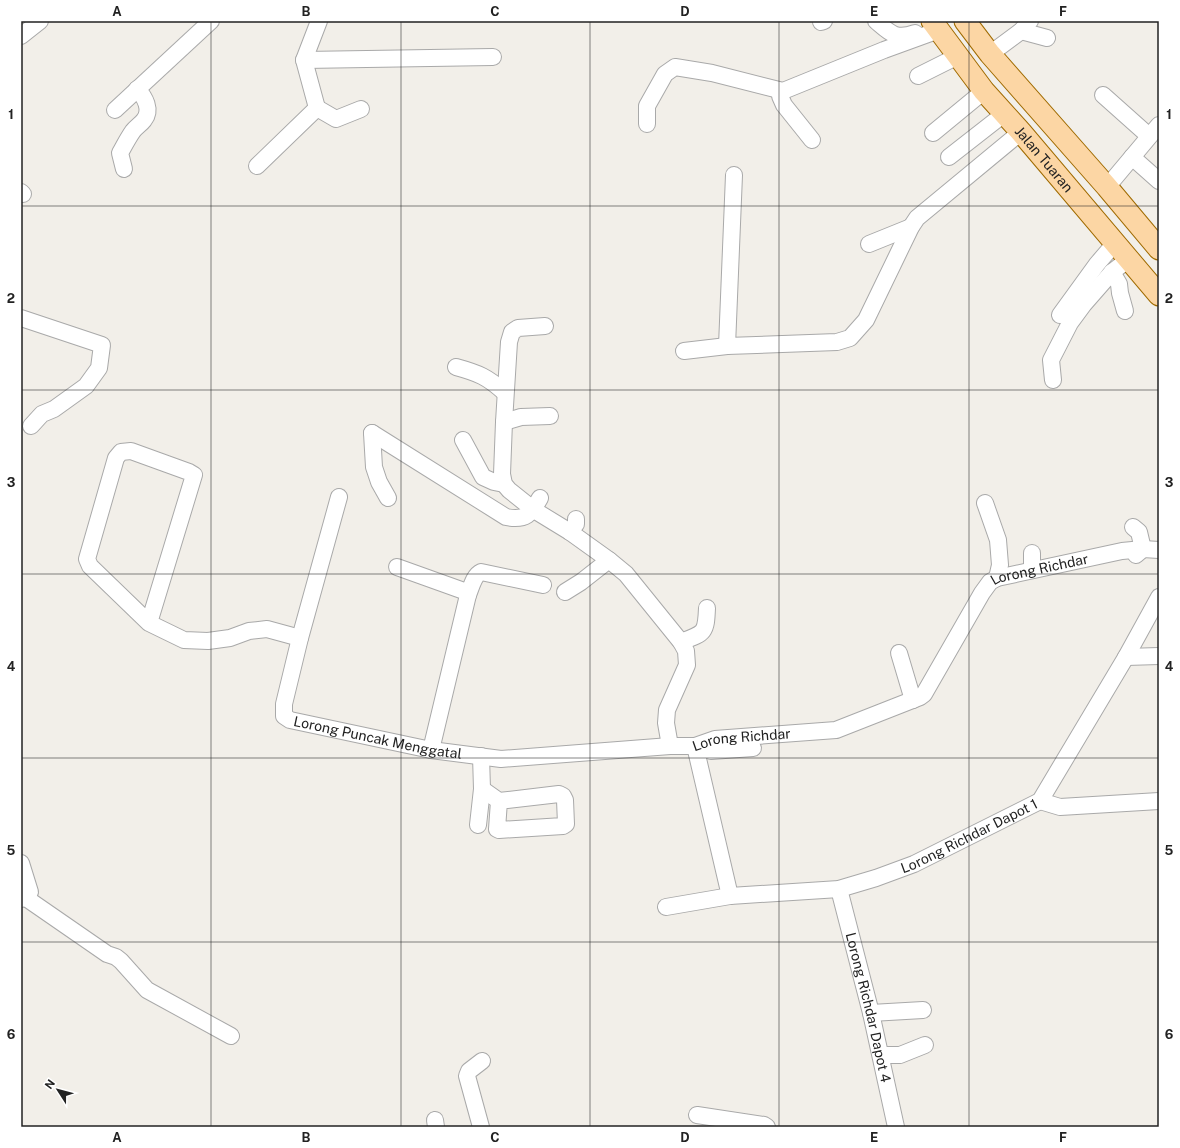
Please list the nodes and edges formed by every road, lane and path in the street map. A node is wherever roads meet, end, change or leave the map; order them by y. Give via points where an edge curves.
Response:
1 (40, 21) edge
2 (211, 21) edge
3 (319, 21) edge
4 (876, 21) edge
5 (965, 21) edge
6 (933, 24) edge
7 (1025, 26) edge
8 (21, 36) edge
9 (1047, 38) dead end
10 (990, 54) junction
11 (958, 56) junction
12 (493, 57) dead end
13 (304, 60) junction
14 (918, 76) dead end
15 (137, 89) junction
16 (984, 91) junction
17 (1103, 95) dead end
18 (778, 97) junction
19 (317, 108) junction
20 (361, 109) dead end
21 (115, 110) dead end
22 (1004, 114) junction
23 (647, 124) dead end
24 (1154, 131) edge
25 (1021, 132) junction
26 (933, 133) dead end
27 (812, 140) dead end
28 (949, 158) dead end
29 (1132, 158) junction
30 (257, 166) dead end
31 (124, 170) dead end
32 (734, 176) dead end
33 (1159, 181) edge
34 (1107, 186) junction
35 (1134, 220) junction
36 (911, 227) junction
37 (1112, 240) junction
38 (869, 244) dead end
39 (1159, 249) edge
40 (1129, 258) junction
41 (1112, 272) junction
42 (1159, 294) edge
43 (1125, 311) dead end
44 (1060, 316) dead end
45 (21, 318) edge
46 (545, 326) dead end
47 (727, 346) junction
48 (684, 351) dead end
49 (456, 367) dead end
50 (1053, 380) dead end
51 (505, 393) junction
52 (550, 416) dead end
53 (504, 422) junction
54 (31, 426) dead end
55 (463, 440) dead end
56 (504, 484) junction
57 (339, 497) dead end
58 (388, 498) dead end
59 (985, 503) dead end
60 (537, 504) junction
61 (1133, 527) dead end
62 (1143, 549) junction
63 (1159, 550) edge
64 (1032, 553) dead end
65 (610, 560) junction
66 (397, 567) dead end
67 (1032, 570) junction
68 (997, 578) junction
69 (543, 585) dead end
70 (565, 592) dead end
71 (468, 595) junction
72 (1159, 597) edge
73 (707, 608) dead end
74 (149, 623) junction
75 (300, 638) junction
76 (681, 642) junction
77 (899, 653) dead end
78 (1159, 656) edge
79 (1126, 657) junction
80 (913, 700) junction
81 (670, 746) junction
82 (695, 746) junction
83 (431, 750) junction
84 (481, 756) junction
85 (482, 789) junction
86 (1040, 800) junction
87 (1159, 801) edge
88 (21, 863) edge
89 (839, 889) junction
90 (730, 896) junction
91 (24, 899) edge
92 (666, 907) dead end
93 (923, 1010) dead end
94 (872, 1013) junction
95 (231, 1036) dead end
96 (925, 1045) dead end
97 (880, 1055) junction
98 (482, 1061) dead end
99 (696, 1115) dead end
100 (481, 1127) edge
101 (767, 1127) edge
102 (896, 1127) edge

1 - 8 street
2 - 15 street
3 - 13 street
4 - 6 street via 897,36 905,36
5 - 10 main road, Jalan Tuaran
6 - 11 main road, Jalan Tuaran
6 - 18 street via 884,50 783,91
7 - 9 street
7 - 10 street
10 - 34 main road, Jalan Tuaran
11 - 14 street
11 - 16 main road, Jalan Tuaran
12 - 13 street
13 - 19 street
15 - 21 street
15 - 31 street via 142,94 147,109 145,119 132,133 120,153
16 - 22 main road, Jalan Tuaran
16 - 26 street
17 - 24 street
18 - 23 street via 712,73 675,67 665,74 647,106
18 - 27 street
19 - 20 street via 336,119
19 - 30 street
22 - 25 main road, Jalan Tuaran
22 - 28 street
24 - 29 street
25 - 36 street via 932,204
25 - 37 main road, Jalan Tuaran
29 - 33 street
29 - 34 street
32 - 47 street
34 - 35 main road, Jalan Tuaran
35 - 37 main road
35 - 39 main road, Jalan Tuaran
36 - 38 street
36 - 47 street via 866,320 850,338 837,342
37 - 40 main road, Jalan Tuaran
37 - 44 street
40 - 41 street
40 - 42 main road, Jalan Tuaran
41 - 43 street via 1119,284
41 - 50 street via 1070,323 1051,360
45 - 54 street via 102,345 99,368 86,386 54,409 42,414
46 - 51 street via 518,328 512,332
47 - 48 street
49 - 51 street via 476,372
51 - 53 street
52 - 53 street via 521,417
53 - 56 street
55 - 56 street via 483,477
56 - 60 street via 509,490
57 - 75 street
58 - 60 street via 374,467 372,433 506,517 516,519 525,516
59 - 68 street via 998,540 1000,565
60 - 65 street via 573,525
61 - 62 street via 1139,532
62 - 63 street, Lorong Richdar
62 - 67 street, Lorong Richdar
62 - 82 street, Lorong Richdar via 1135,556 1124,560 999,586 928,700 834,739 711,751
64 - 67 street
65 - 70 street
65 - 76 street via 626,574
66 - 71 street via 464,591
67 - 68 street, Lorong Richdar
68 - 80 street, Lorong Richdar via 990,582 982,593 924,694
69 - 71 street via 482,572 478,573
71 - 83 street
72 - 79 street, Lorong Richdar Dapot 1
73 - 76 street via 706,627 699,635
74 - 74 street via 90,566 86,559 116,458 121,452 131,451 194,475
74 - 75 street via 184,640 208,641 268,629
75 - 83 street, Lorong Puncak Menggatal via 284,704 284,716 290,720
76 - 81 street via 686,651 687,665 667,710 666,724
77 - 80 street
78 - 79 street
79 - 86 street, Lorong Richdar Dapot 1
80 - 82 street, Lorong Richdar via 836,730 715,739
81 - 82 street, Lorong Puncak Menggatal
81 - 84 street, Lorong Puncak Menggatal via 501,759
82 - 90 street
83 - 84 street, Lorong Puncak Menggatal
84 - 85 street
85 - 85 street via 479,817 499,801
86 - 87 street via 1060,807
86 - 89 street, Lorong Richdar Dapot 1 via 914,864
88 - 91 street via 30,892
89 - 90 street, Lorong Richdar Dapot 1
89 - 94 street, Lorong Richdar Dapot 4
90 - 92 street, Lorong Richdar Dapot 1
91 - 95 street via 107,954 116,957 147,990
93 - 94 street
94 - 97 street, Lorong Richdar Dapot 4
96 - 97 street via 900,1055
97 - 102 street, Lorong Richdar Dapot 4
98 - 100 street via 469,1071 467,1076
99 - 101 street

